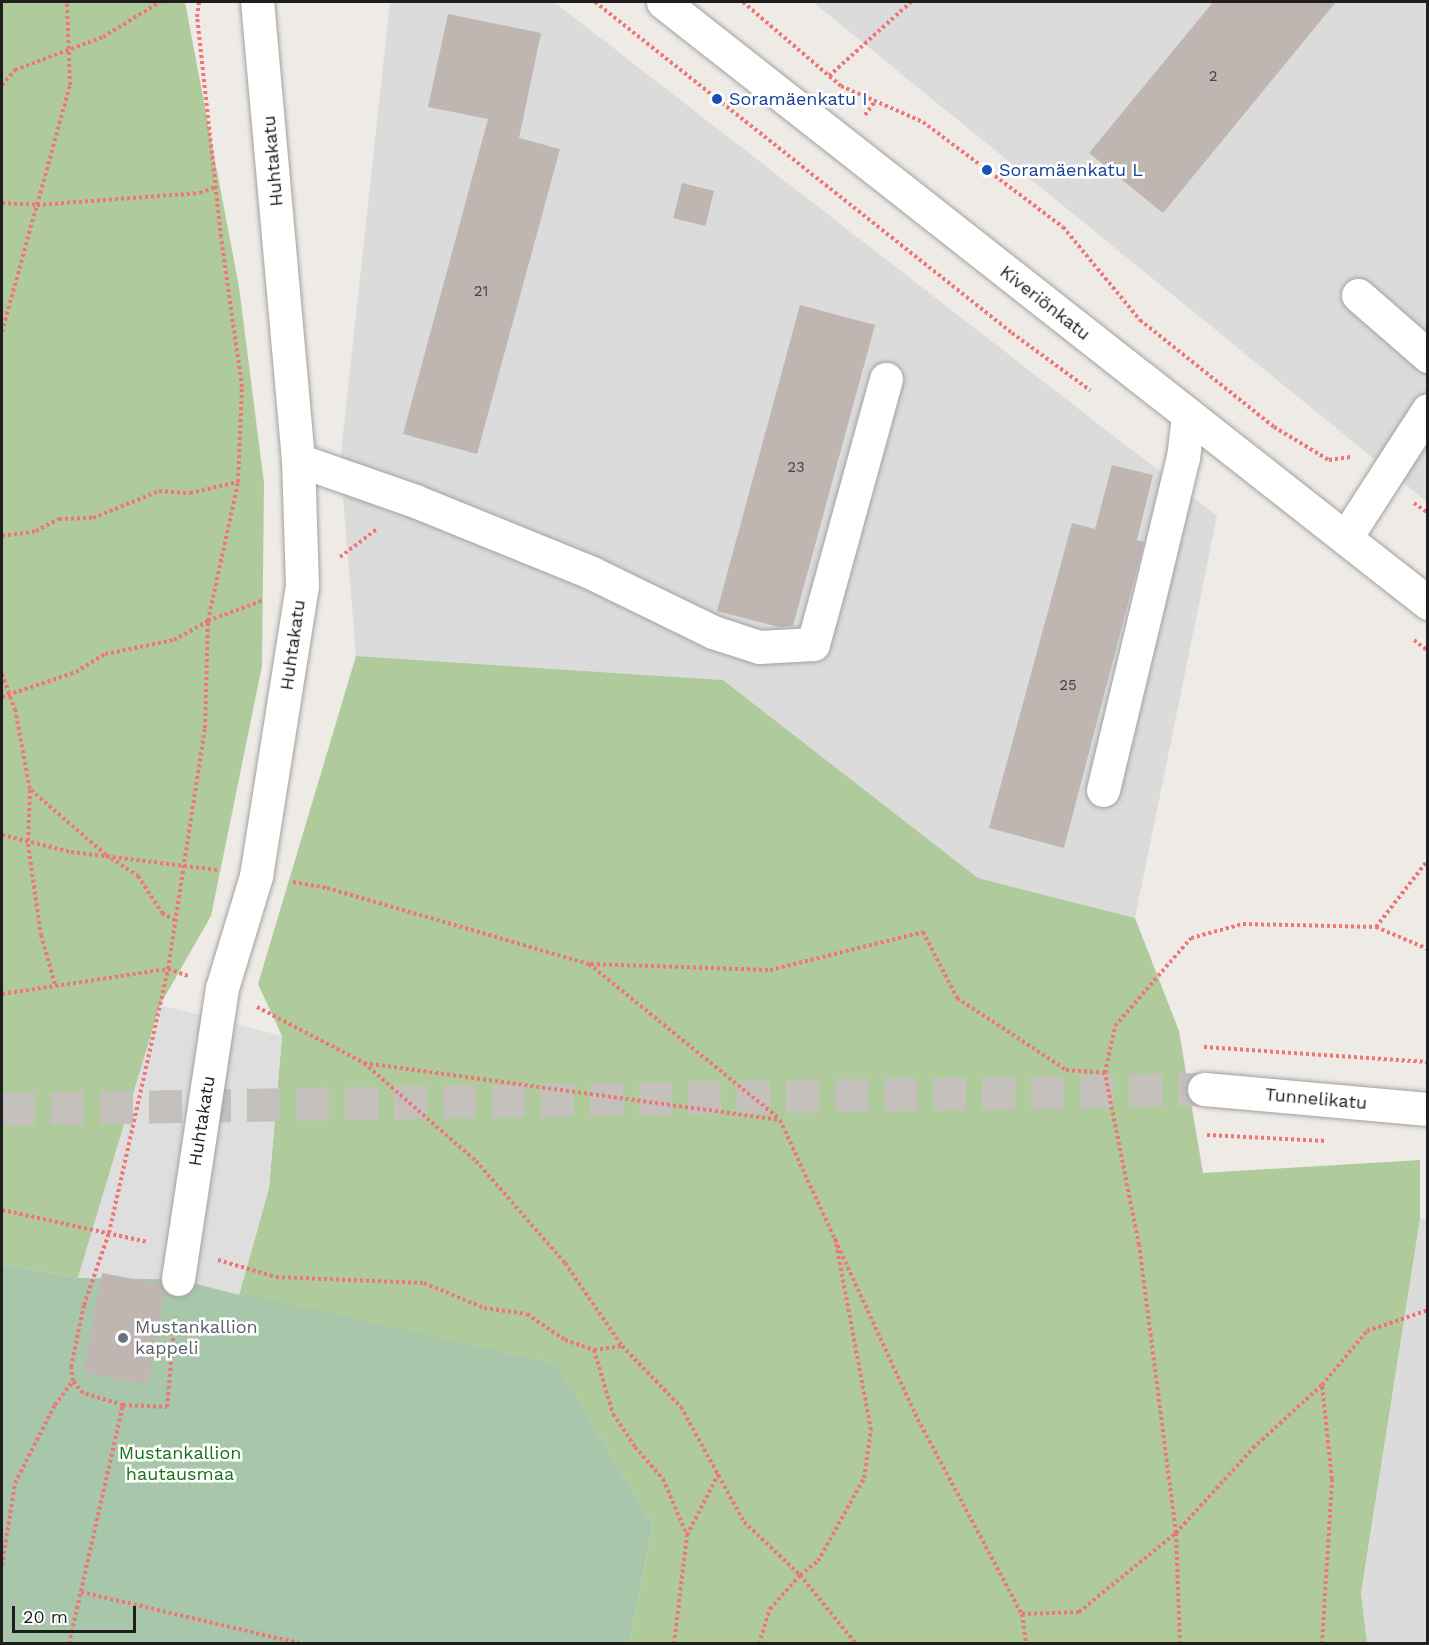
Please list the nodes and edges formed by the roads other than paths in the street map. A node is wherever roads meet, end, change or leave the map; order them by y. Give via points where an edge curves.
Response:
1 (257, 2) edge
2 (663, 2) edge
3 (1358, 295) dead end
4 (1428, 356) edge
5 (886, 379) dead end
6 (1428, 411) edge
7 (1188, 416) junction
8 (298, 460) junction
9 (1346, 537) junction
10 (1428, 603) edge
11 (1103, 790) dead end
12 (1204, 1089) tunnel mouth
13 (1428, 1109) edge
14 (181, 1265) road end

1 - 8 street, Huhtakatu
2 - 7 street, Kiveriönkatu
3 - 4 street
5 - 8 street via 813,644 759,647 713,632 592,573 415,501
6 - 9 street
7 - 9 street, Kiveriönkatu
7 - 11 street via 1183,458
8 - 14 street, Huhtakatu via 302,586 256,876 222,988
9 - 10 street, Kiveriönkatu
12 - 13 street, Tunnelikatu

